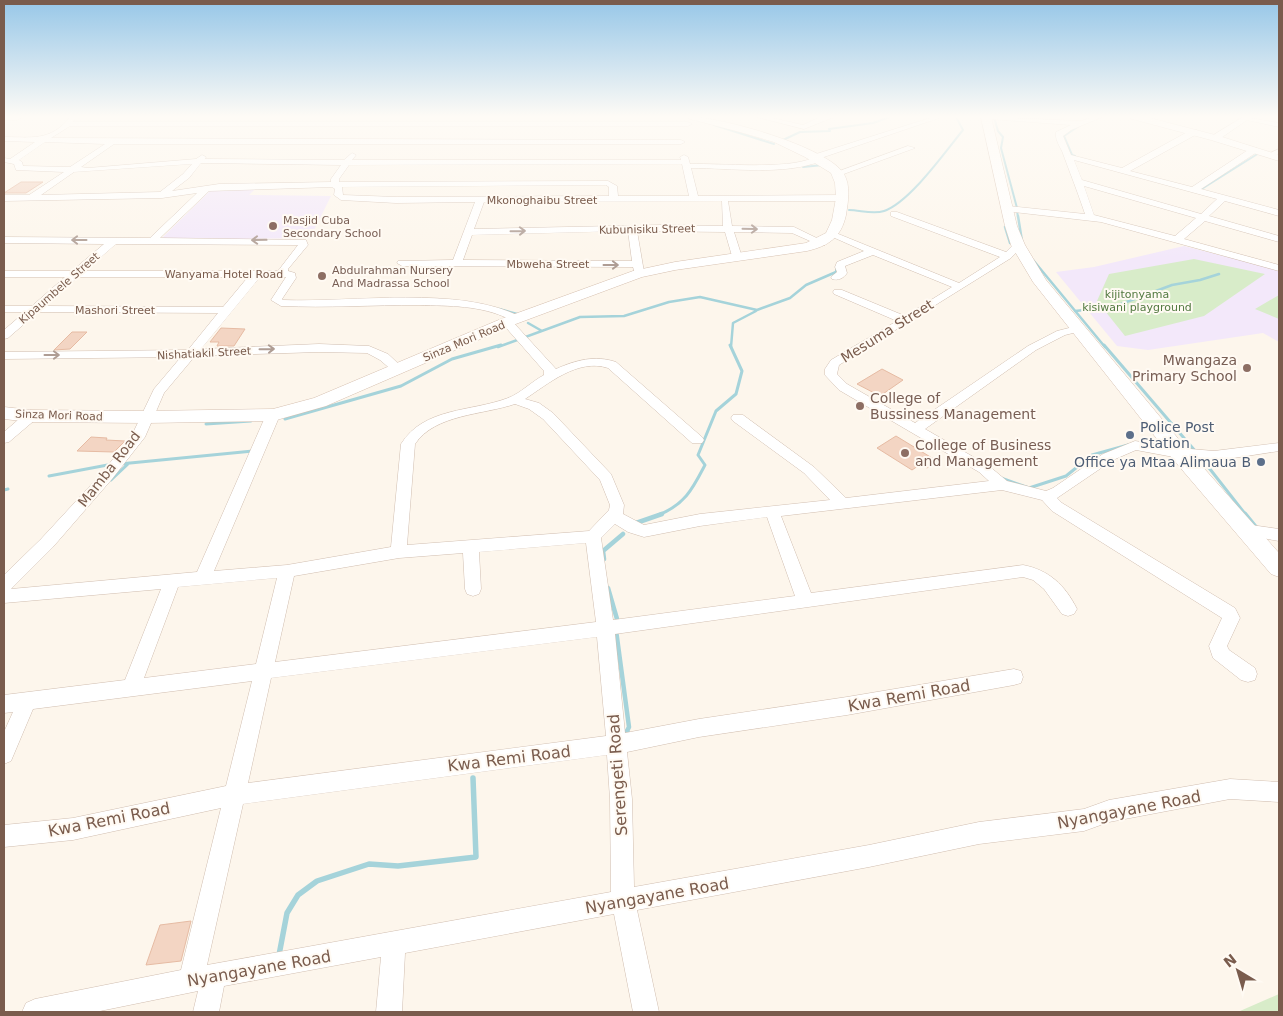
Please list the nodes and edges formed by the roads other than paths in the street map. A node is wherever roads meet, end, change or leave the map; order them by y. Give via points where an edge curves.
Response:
1 (18, 164) edge
2 (79, 164) edge
3 (150, 164) edge
4 (196, 164) edge
5 (345, 164) edge
6 (467, 164) edge
7 (524, 164) edge
8 (531, 164) edge
9 (541, 164) edge
10 (685, 164) edge
11 (706, 164) edge
12 (804, 164) edge
13 (826, 164) edge
14 (863, 164) edge
15 (998, 164) edge
16 (1070, 164) edge
17 (1098, 164) edge
18 (1135, 164) edge
19 (1232, 164) edge
20 (71, 170) junction
21 (1123, 171) junction
22 (838, 173) junction
23 (1079, 182) junction
24 (458, 184) junction
25 (335, 185) junction
26 (207, 188) junction
27 (1194, 190) junction
28 (162, 195) junction
29 (32, 197) junction
30 (1224, 197) junction
31 (843, 198) junction
32 (5, 199) edge
33 (452, 199) junction
34 (694, 199) junction
35 (480, 200) junction
36 (520, 200) junction
37 (614, 200) junction
38 (725, 203) dead end
39 (1279, 205) edge
40 (1008, 209) junction
41 (1275, 212) edge
42 (894, 214) dead end
43 (1090, 217) junction
44 (1203, 218) junction
45 (728, 228) junction
46 (632, 230) junction
47 (469, 232) junction
48 (828, 239) junction
49 (1279, 239) edge
50 (4, 240) edge
51 (114, 240) junction
52 (153, 240) junction
53 (1177, 240) junction
54 (1013, 250) junction
55 (873, 251) junction
56 (740, 257) junction
57 (402, 263) dead end
58 (457, 263) junction
59 (1279, 268) edge
60 (638, 269) junction
61 (4, 274) edge
62 (75, 274) junction
63 (257, 274) junction
64 (282, 274) junction
65 (836, 277) dead end
66 (960, 287) junction
67 (838, 292) dead end
68 (4, 309) edge
69 (33, 310) junction
70 (227, 310) junction
71 (904, 320) junction
72 (512, 321) junction
73 (1077, 329) junction
74 (4, 336) edge
75 (190, 353) junction
76 (4, 355) edge
77 (398, 368) junction
78 (550, 377) junction
79 (515, 400) junction
80 (4, 413) edge
81 (273, 415) junction
82 (31, 416) junction
83 (146, 417) junction
84 (738, 418) dead end
85 (916, 429) junction
86 (4, 439) edge
87 (697, 440) dead end
88 (1279, 447) edge
89 (1179, 453) junction
90 (1002, 485) junction
91 (1048, 496) junction
92 (843, 504) junction
93 (772, 511) junction
94 (614, 516) junction
95 (1244, 530) junction
96 (1279, 535) edge
97 (593, 537) junction
98 (471, 547) junction
99 (399, 552) junction
100 (1279, 568) edge
101 (287, 572) junction
102 (202, 579) junction
103 (172, 582) junction
104 (4, 585) edge
105 (474, 589) dead end
106 (4, 596) edge
107 (805, 601) junction
108 (1068, 609) dead end
109 (606, 628) junction
110 (264, 672) junction
111 (1248, 674) dead end
112 (1014, 677) dead end
113 (131, 688) junction
114 (27, 701) junction
115 (4, 704) edge
116 (615, 743) junction
117 (4, 754) edge
118 (1279, 792) edge
119 (234, 795) junction
120 (4, 836) edge
121 (624, 901) junction
122 (394, 944) junction
123 (202, 978) junction
124 (35, 1012) edge
125 (206, 1012) edge
126 (389, 1012) edge
127 (646, 1012) edge

1 - 20 street via 19,168
2 - 20 street
3 - 20 street
4 - 28 street
5 - 25 street via 335,179
6 - 24 street
7 - 24 street
8 - 36 street
9 - 37 street via 608,183 613,186
10 - 34 street
11 - 12 street
13 - 22 street
14 - 22 street
15 - 40 street
16 - 23 street
17 - 21 street
18 - 21 street
19 - 27 street
20 - 29 street
21 - 27 street
22 - 31 street
23 - 43 street
23 - 44 street
24 - 25 street
24 - 33 street
25 - 26 street
25 - 33 street, Mkonoghaibu Street via 339,189 338,195 343,198
26 - 28 street
26 - 52 street
27 - 30 street
28 - 29 street
29 - 32 street
30 - 41 street
30 - 44 street
31 - 34 street, Mkonoghaibu Street
31 - 48 street via 837,227
33 - 35 street, Mkonoghaibu Street
34 - 37 street, Mkonoghaibu Street
35 - 36 street, Mkonoghaibu Street
35 - 47 street
36 - 37 street, Mkonoghaibu Street
38 - 45 street
39 - 41 street
40 - 43 street
40 - 54 street
42 - 54 street
43 - 53 street
44 - 49 street
44 - 53 street
45 - 46 street, Kubunisiku Street
45 -> 48 street, Kubunisiku Street via 794,230
45 - 56 street
47 -> 46 street, Kubunisiku Street
46 - 60 street
47 - 58 street
48 - 55 street, Kubunisiku Street
48 - 56 street, Sinza Mori Road
51 -> 50 street
51 - 52 street
51 - 62 street, Kipaumbele Street
64 -> 52 street via 302,242
53 - 59 street
54 - 66 street, Mesuma Street
54 - 73 street
55 - 65 street via 841,264 842,273
55 - 66 street, Kubunisiku Street
56 - 60 street, Sinza Mori Road
57 - 58 street, Mbweha Street
58 -> 60 street, Mbweha Street
60 - 72 street, Sinza Mori Road
61 - 62 street, Wanyama Hotel Road
62 - 63 street, Wanyama Hotel Road
62 - 69 street, Kipaumbele Street
63 - 64 street, Wanyama Hotel Road
63 - 70 street, Mamba Road
64 - 72 street, Wanyama Hotel Road via 290,274 291,277 277,298 281,303 457,304 506,312
66 - 71 street, Mesuma Street
67 - 71 street
68 - 69 street, Mashori Street
69 - 70 street, Mashori Street
69 - 74 street, Kipaumbele Street
70 - 75 street, Mamba Road
71 - 85 street, Mesuma Street via 835,363 831,369 843,387
72 - 77 street, Sinza Mori Road
72 - 78 street via 550,370
73 - 85 street via 1061,333 1032,348
73 - 89 street
76 -> 75 street, Nishatiakil Street
75 -> 77 street, Nishatiakil Street via 319,348 369,350
75 - 83 street, Mamba Road via 158,392
77 - 81 street, Sinza Mori Road via 320,402
78 - 79 street
78 - 87 street via 594,361 612,364
79 - 94 street via 534,406 548,416 606,478 617,505
79 - 99 street via 432,423 410,438
80 - 82 street, Sinza Mori Road
81 - 83 street, Sinza Mori Road
81 - 102 street
82 - 83 street, Sinza Mori Road
82 - 86 street
83 - 104 street, Mamba Road via 138,437 107,476
84 - 92 street via 809,470
85 - 90 street, Mesuma Street via 984,469
88 - 89 street via 1214,456
89 - 91 street via 1135,445 1108,457
89 - 95 street
90 - 91 street
90 - 92 street
91 - 111 street via 1057,507 1230,613 1231,618 1218,646 1219,653
92 - 93 street
93 - 94 street via 644,531
93 - 107 street
94 - 97 street
95 - 96 street
95 - 100 street
97 - 98 street
97 - 109 street, Serengeti Road
98 - 99 street
98 - 105 street
99 - 101 street
101 - 102 street
101 - 110 street
102 - 103 street
103 - 106 street
103 - 113 street
107 - 108 street via 1023,571 1052,583
107 - 109 street
109 - 110 street
109 - 116 street, Serengeti Road
110 - 113 street
110 - 119 street
112 - 116 street, Kwa Remi Road
113 - 114 street
114 - 115 street
114 - 117 street
116 - 119 street, Kwa Remi Road
116 - 121 street, Serengeti Road via 621,798
118 - 121 street, Nyangayane Road via 1230,789 1109,811 1084,820 979,833
119 - 120 street, Kwa Remi Road via 73,829
119 - 123 street
121 - 122 street, Nyangayane Road
121 - 127 street, Serengeti Road
122 - 123 street, Nyangayane Road
122 - 126 street
123 - 124 street, Nyangayane Road
123 - 125 street

